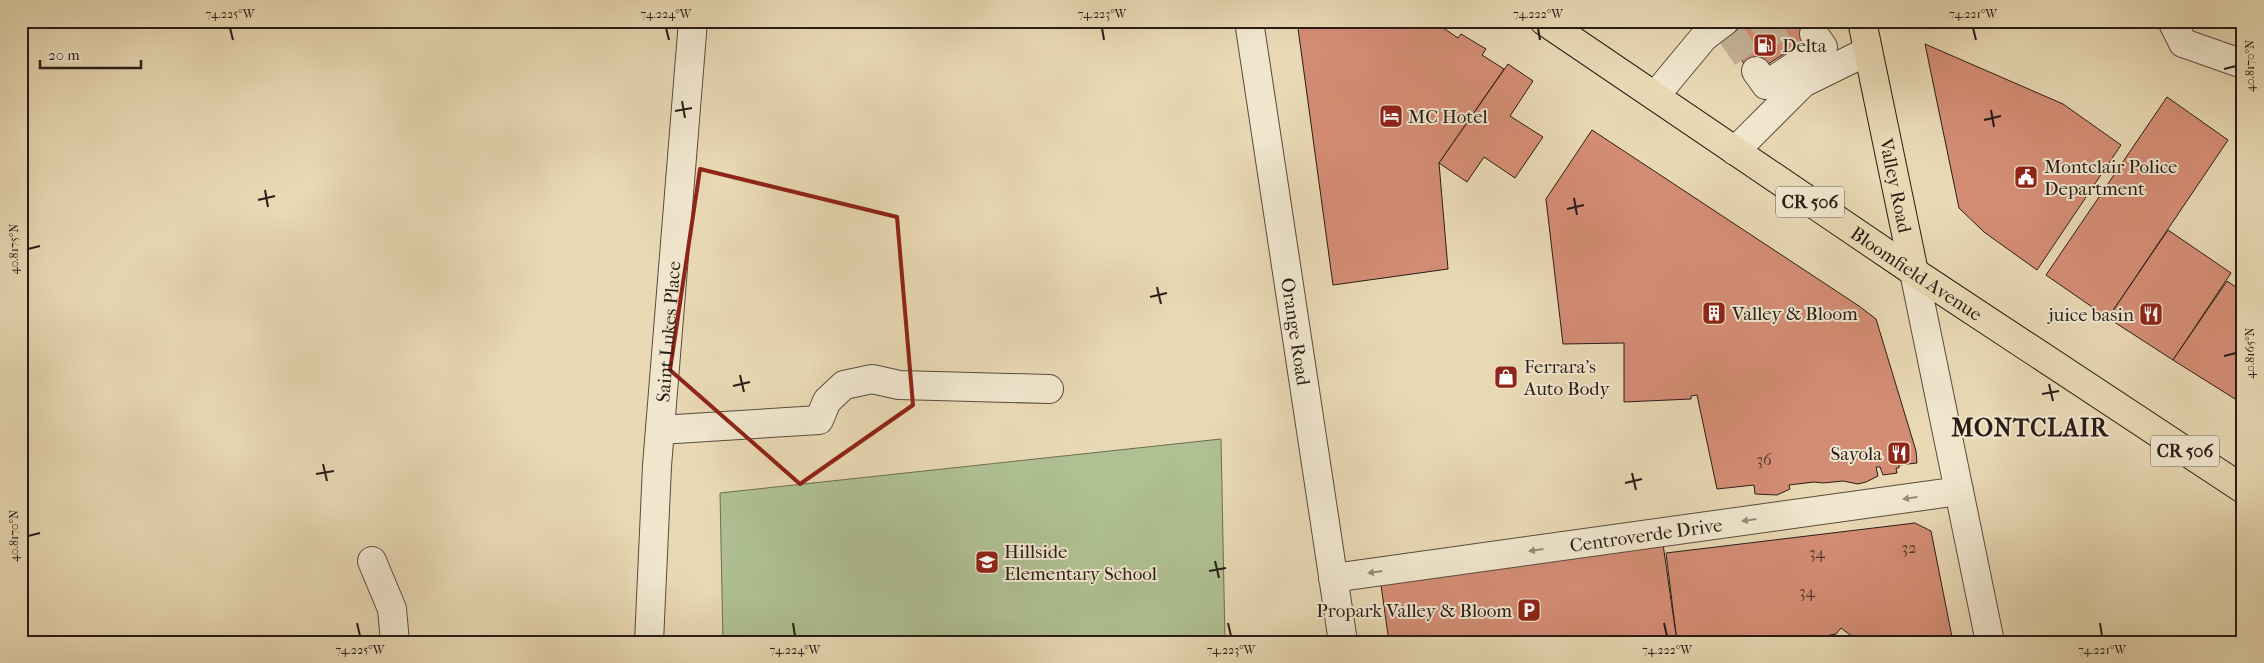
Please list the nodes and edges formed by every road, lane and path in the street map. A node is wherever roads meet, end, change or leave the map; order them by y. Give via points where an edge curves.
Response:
1 (693, 21) edge
2 (1249, 21) edge
3 (1544, 21) edge
4 (1862, 21) edge
5 (2172, 21) edge
6 (1726, 26) edge
7 (1814, 34) dead end
8 (1868, 51) junction
9 (2243, 64) edge
10 (1793, 68) junction
11 (1756, 71) tunnel mouth
12 (1655, 96) junction
13 (1735, 151) junction
14 (1914, 272) junction
15 (1049, 389) dead end
16 (660, 430) junction
17 (2243, 489) edge
18 (1958, 491) junction
19 (372, 561) dead end
20 (1333, 578) junction
21 (394, 642) edge
22 (649, 642) edge
23 (1342, 642) edge
24 (1990, 642) edge

1 - 16 street, Saint Lukes Place
2 - 20 street, Orange Road
3 - 12 main road, Bloomfield Avenue / CR 506
4 - 8 main road, Valley Road
5 - 9 street via 2183,43
6 - 12 street via 1704,37
7 - 10 street via 1823,47
8 - 10 street
8 - 14 main road, Valley Road
10 - 11 street via 1766,86
10 - 13 street
12 - 13 main road, Bloomfield Avenue / CR 506
13 - 14 main road, Bloomfield Avenue / CR 506
14 - 17 main road, Bloomfield Avenue / CR 506
14 - 18 street, Valley Road
15 - 16 street via 899,385 872,379 844,385 826,401 819,420
16 - 22 street, Saint Lukes Place
18 -> 20 street, Centroverde Drive
18 - 24 street, Valley Road
19 - 21 street via 392,609
20 - 23 street, Orange Road

